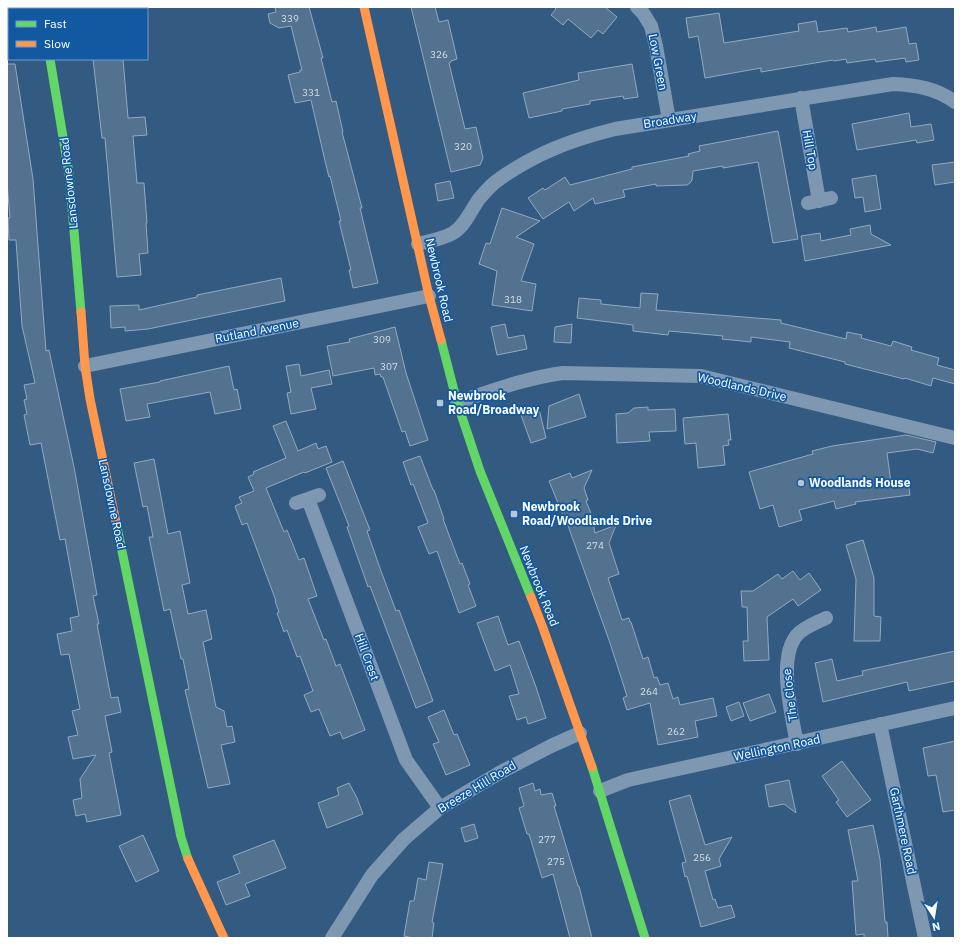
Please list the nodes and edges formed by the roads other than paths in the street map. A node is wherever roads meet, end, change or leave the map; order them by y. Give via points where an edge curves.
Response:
1 (364, 7) edge
2 (637, 7) edge
3 (50, 60) edge
4 (801, 98) junction
5 (955, 102) edge
6 (669, 120) junction
7 (820, 201) dead end
8 (418, 244) junction
9 (429, 296) junction
10 (85, 366) junction
11 (457, 402) junction
12 (955, 438) edge
13 (308, 499) dead end
14 (826, 618) dead end
15 (955, 708) edge
16 (880, 724) junction
17 (580, 733) junction
18 (796, 744) junction
19 (600, 791) junction
20 (440, 808) junction
21 (224, 938) edge
22 (332, 938) edge
23 (645, 938) edge
24 (925, 938) edge

1 - 8 main road, Newbrook Road
2 - 6 street, Low Green via 651,26 655,39
3 - 10 main road, Lansdowne Road via 69,173
4 - 5 street, Broadway via 893,84 910,84 930,89
4 - 6 street, Broadway
4 - 7 street, Hill Top
6 - 8 street, Broadway via 615,129 552,148 497,181 479,198 463,224 454,233
8 - 9 main road, Newbrook Road
9 - 10 street, Rutland Avenue
9 - 11 main road, Newbrook Road
10 - 21 main road, Lansdowne Road via 181,837 190,866
11 - 12 street, Woodlands Drive via 522,381 563,374 701,376
11 - 17 main road, Newbrook Road via 480,471 543,628
13 - 20 street, Hill Crest via 406,760
14 - 18 street, The Close via 796,637 786,662
15 - 16 street, Wellington Road
16 - 18 street, Wellington Road
16 - 24 street, Garthmere Road
17 - 19 main road, Newbrook Road
17 - 20 street, Breeze Hill Road via 501,772
18 - 19 street, Wellington Road via 628,780
19 - 23 main road, Newbrook Road
20 - 22 street, Breeze Hill Road via 404,839 372,875

